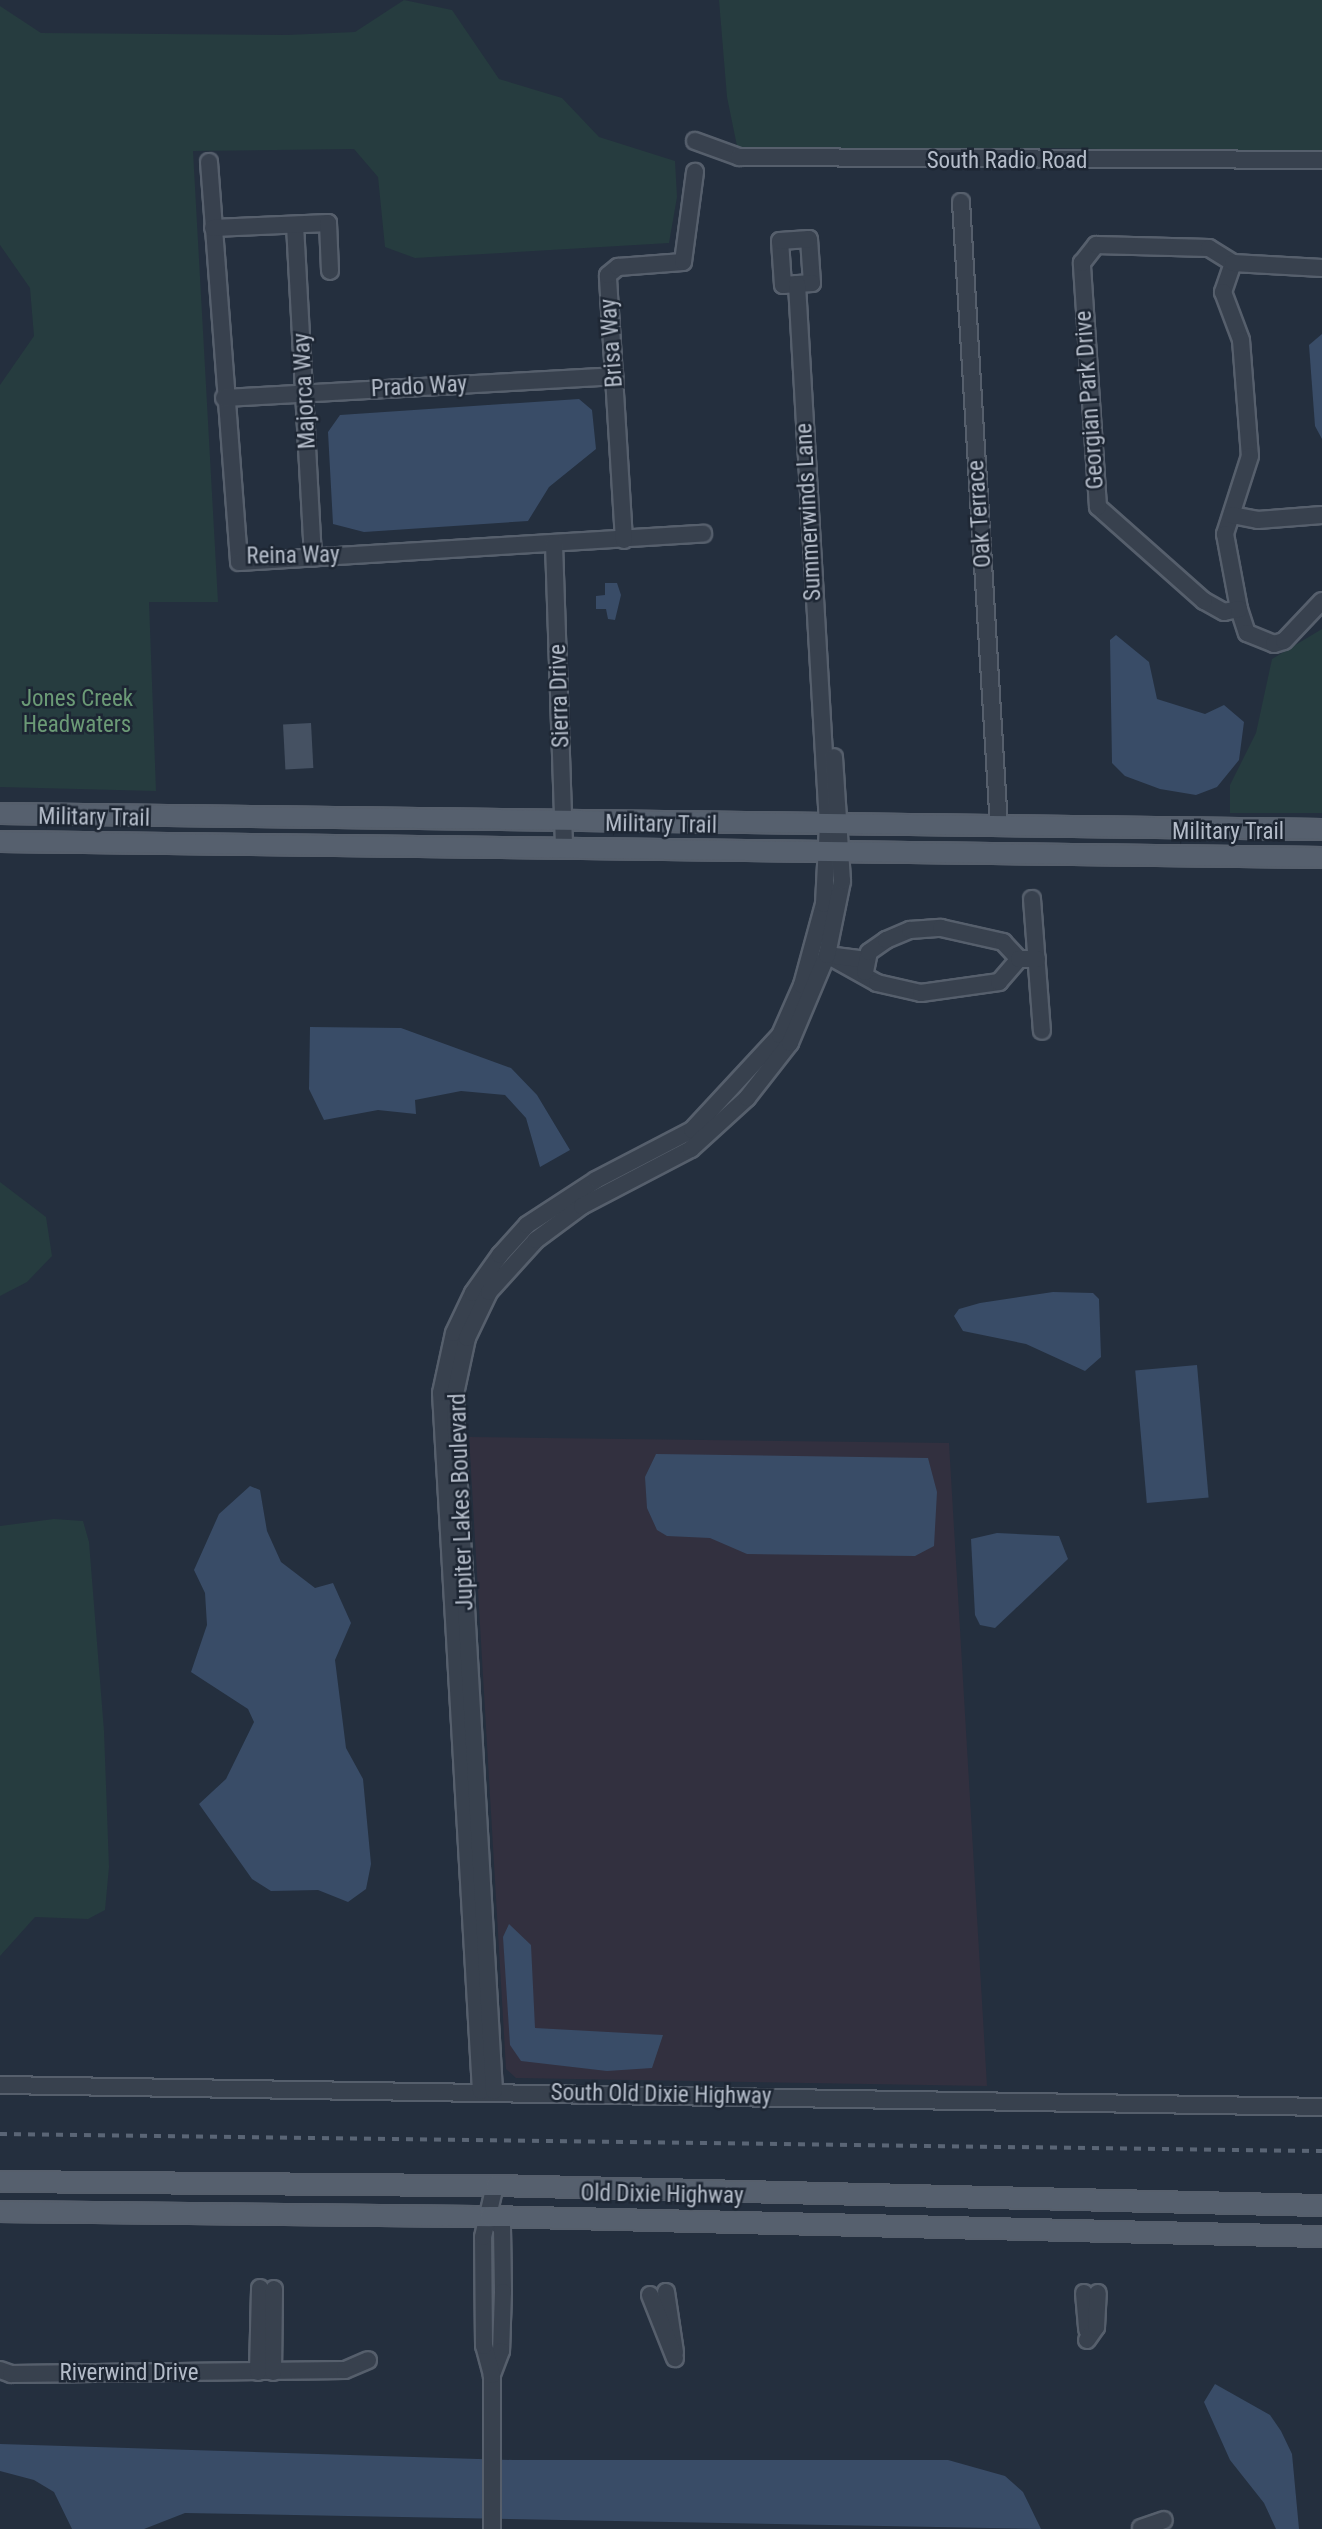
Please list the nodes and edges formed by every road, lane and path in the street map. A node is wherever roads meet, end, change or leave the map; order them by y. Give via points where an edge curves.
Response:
1 (695, 141) dead end
2 (1322, 160) edge
3 (209, 162) dead end
4 (695, 172) dead end
5 (961, 202) dead end
6 (295, 225) junction
7 (213, 228) junction
8 (1233, 263) junction
9 (1322, 268) edge
10 (330, 271) dead end
11 (797, 284) dead end
12 (614, 376) junction
13 (305, 394) junction
14 (224, 398) junction
15 (1231, 515) junction
16 (1322, 515) edge
17 (703, 534) dead end
18 (624, 540) junction
19 (554, 544) junction
20 (313, 558) junction
21 (1322, 601) edge
22 (1239, 609) junction
23 (1317, 616) edge
24 (0, 813) edge
25 (564, 820) junction
26 (834, 824) junction
27 (999, 826) junction
28 (1322, 829) edge
29 (0, 841) edge
30 (564, 849) junction
31 (834, 851) junction
32 (1322, 857) edge
33 (1032, 899) dead end
34 (827, 956) junction
35 (1019, 958) junction
36 (1037, 959) junction
37 (865, 966) junction
38 (1042, 1031) dead end
39 (0, 2085) edge
40 (487, 2091) junction
41 (1322, 2107) edge
42 (0, 2181) edge
43 (495, 2185) junction
44 (1322, 2205) edge
45 (0, 2211) edge
46 (489, 2216) junction
47 (1322, 2236) edge
48 (267, 2289) dead end
49 (1091, 2293) dead end
50 (1087, 2340) dead end
51 (368, 2360) dead end
52 (0, 2370) edge
53 (266, 2372) junction
54 (1164, 2520) dead end
55 (1141, 2528) edge
56 (492, 2529) edge

1 - 2 street, South Radio Road via 738,157
3 - 7 street, Reina Way
4 - 12 street, Brisa Way via 683,262 618,267 608,275
5 - 27 street, Oak Terrace
6 - 7 street
6 - 10 street via 328,223
6 - 13 street, Majorca Way
7 - 14 street, Reina Way
8 - 9 street, Georgian Park Drive
8 - 15 street via 1223,292 1241,340 1250,456
8 - 22 street, Georgian Park Drive via 1209,248 1096,245 1082,263 1098,507 1204,601 1224,612
11 - 26 street, Summerwinds Lane via 823,741
12 - 13 street, Prado Way
12 - 18 street, Brisa Way
13 - 14 street, Prado Way
13 - 20 street, Majorca Way
14 - 20 street, Reina Way via 235,555 239,562
15 - 16 street via 1258,520
15 - 22 street via 1225,534
17 - 18 street, Reina Way
18 - 19 street, Reina Way
19 - 20 street, Reina Way
19 - 25 street, Sierra Drive
21 - 23 street
22 - 23 street via 1247,633 1263,644 1284,641
24 - 25 main road, Military Trail
25 - 26 main road, Military Trail
25 - 30 street, Sierra Drive
26 - 27 main road, Military Trail
26 - 31 street, Jupiter Lakes Boulevard
27 - 28 main road, Military Trail
29 - 30 main road, Military Trail
30 - 31 main road, Military Trail
31 - 32 main road, Military Trail
31 - 34 street, Jupiter Lakes Boulevard via 842,881
31 - 40 street, Jupiter Lakes Boulevard via 802,985 780,1035 692,1130 596,1180 527,1225 473,1293 454,1333 441,1393 442,1450
33 - 36 street
34 - 37 street
34 - 40 street, Jupiter Lakes Boulevard via 790,1043 747,1098 691,1149 556,1221 489,1292 467,1338 455,1394 456,1433
35 - 36 street
35 - 37 street via 1003,942 941,928 886,940
35 - 37 street via 999,982 956,992 921,993 877,983
36 - 38 street
39 - 40 street, South Old Dixie Highway
40 - 41 street, South Old Dixie Highway
42 - 43 main road, Old Dixie Highway
43 - 44 main road, Old Dixie Highway
43 - 46 street
45 - 46 main road, Old Dixie Highway
46 - 47 main road, Old Dixie Highway
46 - 56 street via 483,2237 484,2346 492,2375
48 - 53 street
49 - 50 street via 1096,2327
51 - 53 street, Riverwind Drive via 345,2370
52 - 53 street, Riverwind Drive via 11,2374
54 - 55 street

